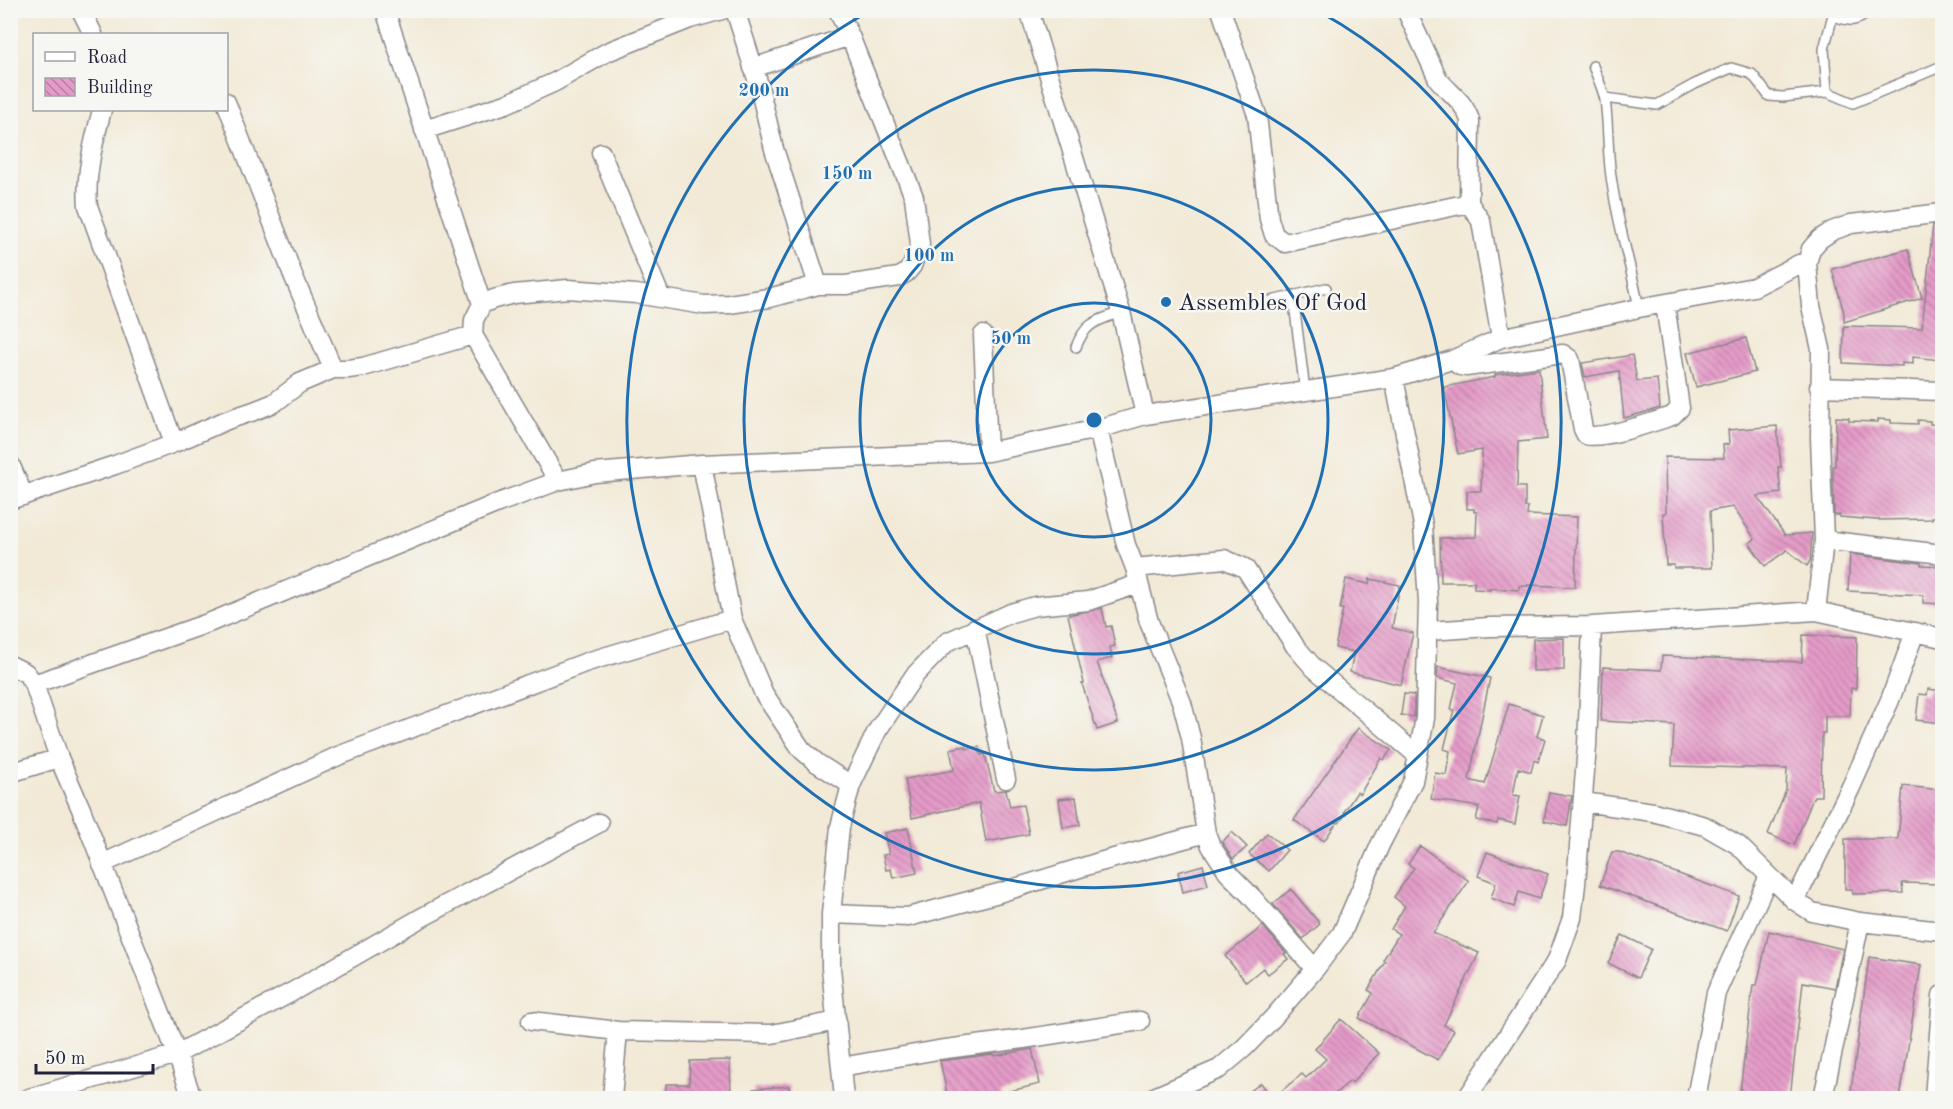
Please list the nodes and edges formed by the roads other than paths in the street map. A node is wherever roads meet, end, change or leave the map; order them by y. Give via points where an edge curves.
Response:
1 (81, 10) edge
2 (386, 10) edge
3 (722, 10) edge
4 (735, 10) edge
5 (838, 10) edge
6 (1029, 10) edge
7 (1221, 10) edge
8 (1406, 10) edge
9 (1873, 10) edge
10 (1832, 13) edge
11 (92, 33) edge
12 (850, 36) junction
13 (1593, 66) dead end
14 (1942, 66) edge
15 (753, 68) junction
16 (1827, 92) junction
17 (1605, 98) junction
18 (228, 107) edge
19 (102, 111) edge
20 (424, 130) junction
21 (601, 153) dead end
22 (1469, 203) junction
23 (1942, 213) edge
24 (1807, 263) junction
25 (818, 285) junction
26 (1326, 288) dead end
27 (1293, 296) junction
28 (661, 298) junction
29 (1267, 302) dead end
30 (482, 304) junction
31 (1665, 304) junction
32 (1639, 308) junction
33 (1121, 312) junction
34 (473, 335) junction
35 (983, 335) dead end
36 (1501, 338) junction
37 (1076, 347) dead end
38 (1452, 360) junction
39 (333, 369) junction
40 (1394, 378) junction
41 (1819, 387) junction
42 (1305, 391) junction
43 (1942, 391) edge
44 (1145, 415) junction
45 (1098, 429) junction
46 (174, 443) junction
47 (988, 453) junction
48 (10, 464) edge
49 (702, 464) junction
50 (558, 481) junction
51 (17, 498) edge
52 (1824, 540) junction
53 (1942, 554) edge
54 (1136, 576) junction
55 (1816, 611) junction
56 (732, 619) junction
57 (1592, 626) junction
58 (975, 628) junction
59 (1427, 631) junction
60 (1915, 632) junction
61 (1942, 638) edge
62 (10, 665) edge
63 (34, 684) junction
64 (1417, 755) junction
65 (59, 758) junction
66 (10, 773) edge
67 (1006, 779) dead end
68 (851, 784) junction
69 (1583, 802) junction
70 (599, 823) dead end
71 (1206, 833) junction
72 (102, 864) junction
73 (1769, 876) junction
74 (1795, 901) junction
75 (831, 914) junction
76 (1860, 922) junction
77 (1942, 931) edge
78 (1315, 969) junction
79 (1942, 995) edge
80 (531, 1021) dead end
81 (837, 1021) junction
82 (1140, 1021) dead end
83 (618, 1032) junction
84 (177, 1054) junction
85 (841, 1066) junction
86 (29, 1098) edge
87 (192, 1098) edge
88 (612, 1098) edge
89 (844, 1098) edge
90 (1152, 1098) edge
91 (1467, 1098) edge
92 (1696, 1098) edge
93 (1823, 1098) edge
94 (1934, 1098) edge

1 - 11 street
2 - 20 street
3 - 20 street via 607,52 516,100
4 - 15 street
5 - 12 street
6 - 33 street
7 - 22 street via 1257,115 1274,235 1285,243
8 - 22 street via 1438,79 1466,108 1470,120
9 - 10 lane via 1860,19 1846,21
10 - 16 lane via 1824,50
12 - 15 street
12 - 25 street via 914,197 920,244 912,266 899,277
13 - 17 lane
14 - 16 lane via 1853,103
15 - 25 street via 774,149
16 - 17 lane via 1769,96 1752,74 1731,68 1657,105
17 - 32 lane via 1611,182
18 - 39 street via 292,275
19 - 46 street via 86,188 88,207
20 - 30 street
21 - 28 street
22 - 36 street via 1481,221
23 - 24 street via 1873,220 1832,231 1811,249
24 - 31 street via 1754,287
24 - 41 street via 1821,349
25 - 28 street via 729,304 704,305
26 - 27 lane
27 - 29 lane
27 - 42 lane
28 - 30 street via 568,290 514,294
30 - 34 street via 474,320
31 - 32 street
31 - 38 street via 1680,408 1672,416 1593,438 1583,429 1570,360 1563,354 1466,367
32 - 36 street
33 - 37 lane via 1087,328
33 - 44 street
34 - 39 street via 363,367
34 - 50 street
35 - 47 street
36 - 38 street
38 - 40 street
39 - 46 street via 300,383 274,403
40 - 42 street
40 - 59 street via 1423,525
41 - 43 street
41 - 52 street
42 - 44 street
44 - 45 street
45 - 47 street
45 - 54 street
46 - 51 street
47 - 49 street
48 - 51 street
49 - 50 street via 595,473
49 - 56 street
50 - 63 street via 211,622
52 - 53 street
52 - 55 street
54 - 58 street via 1088,601 1035,606
54 - 64 street via 1224,559 1245,568 1295,646 1314,668
54 - 71 street via 1163,660 1182,703
55 - 57 street
55 - 60 street
56 - 68 street via 764,694 802,750
56 - 72 street via 586,662 349,752
57 - 59 street
57 - 69 street
58 - 67 street
58 - 68 street via 947,642 914,676 877,731
59 - 64 street via 1425,718
60 - 61 street
60 - 74 street via 1890,700
62 - 63 street via 26,673
63 - 65 street
64 - 78 street via 1413,781 1342,933
65 - 66 street
65 - 72 street
68 - 75 street via 840,827
69 - 73 street via 1653,812 1705,826 1738,845
69 - 91 street via 1572,918 1557,960
70 - 84 street
71 - 75 street via 908,917
71 - 78 street via 1230,875
72 - 84 street
73 - 74 street
73 - 92 street via 1716,993
74 - 76 street via 1812,912
75 - 81 street via 831,968
76 - 77 street
76 - 93 street
78 - 90 street via 1273,1018 1220,1069
79 - 94 street
80 - 83 street
81 - 83 street via 772,1034
81 - 85 street
82 - 85 street
83 - 88 street
84 - 86 street
84 - 87 street
85 - 89 street

